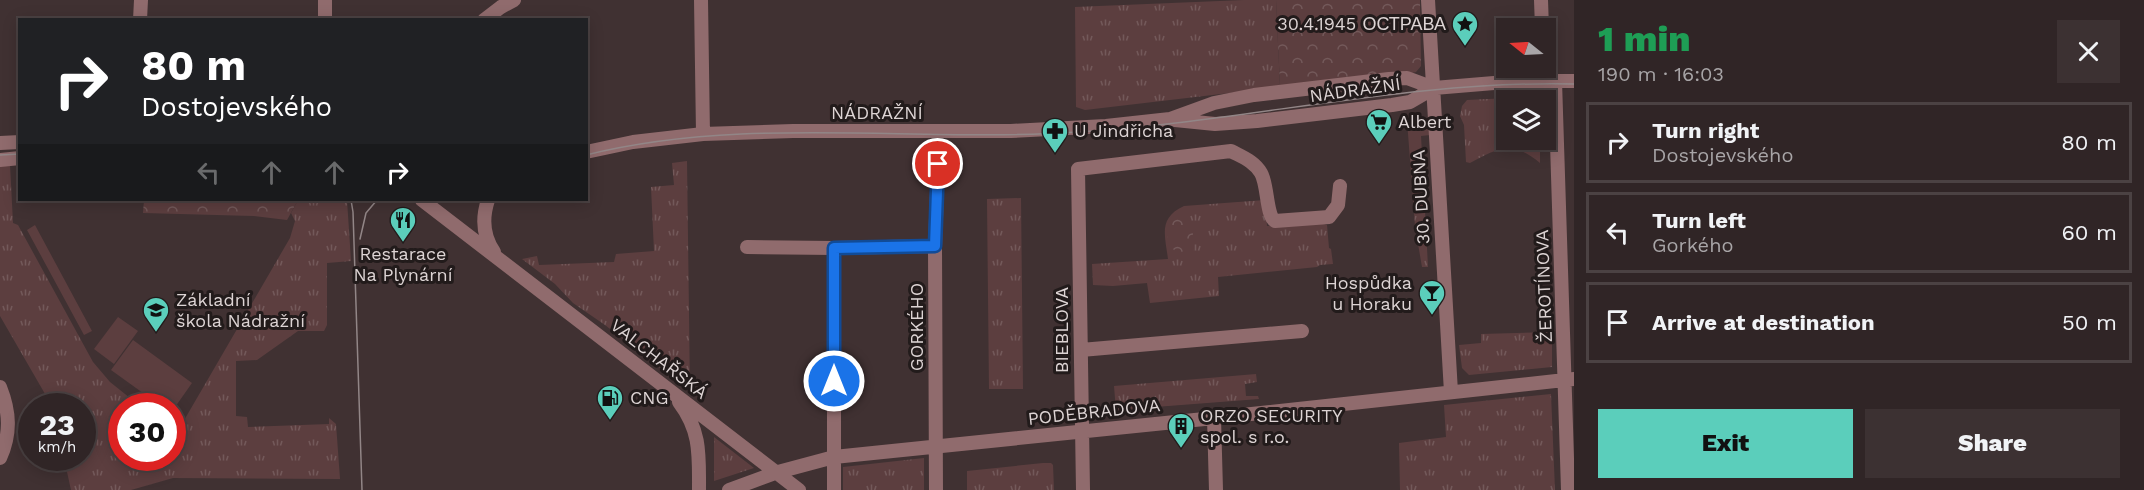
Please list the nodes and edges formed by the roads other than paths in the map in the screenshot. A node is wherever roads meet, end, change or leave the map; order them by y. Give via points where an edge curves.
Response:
1 (141, 0) edge
2 (325, 0) edge
3 (514, 0) edge
4 (701, 0) edge
5 (1428, 0) edge
6 (1541, 0) edge
7 (501, 3) edge
8 (140, 18) edge
9 (325, 18) edge
10 (486, 18) edge
11 (1542, 18) edge
12 (1530, 78) edge
13 (1546, 78) edge
14 (1556, 78) edge
15 (1574, 81) edge
16 (1434, 88) junction
17 (1170, 119) junction
18 (703, 134) junction
19 (18, 142) edge
20 (0, 143) edge
21 (588, 152) edge
22 (18, 158) edge
23 (0, 160) edge
24 (938, 164) dead end
25 (1340, 186) dead end
26 (423, 201) edge
27 (488, 201) edge
28 (935, 246) junction
29 (747, 247) dead end
30 (834, 248) junction
31 (496, 256) junction
32 (1302, 331) dead end
33 (1080, 350) junction
34 (1569, 379) edge
35 (0, 387) edge
36 (671, 391) junction
37 (1451, 392) junction
38 (1214, 418) junction
39 (1081, 431) junction
40 (935, 446) junction
41 (834, 457) junction
42 (0, 458) edge
43 (778, 472) junction
44 (699, 490) edge
45 (729, 490) edge
46 (800, 490) edge
47 (834, 490) edge
48 (936, 490) edge
49 (1083, 490) edge
50 (1216, 490) edge
51 (1568, 490) edge

1 - 8 street
2 - 9 street
3 - 7 street
4 - 18 street
5 - 16 street, 30. DUBNA
6 - 11 street
7 - 10 street
12 - 16 street, NÁDRAŽNÍ
13 - 34 street, ŽEROTÍNOVA
14 - 15 street, NÁDRAŽNÍ
16 - 17 street, NÁDRAŽNÍ via 1410,102 1257,121 1215,124
16 - 17 street, NÁDRAŽNÍ via 1407,78 1389,79 1254,95 1214,103
16 - 37 street, 30. DUBNA
17 - 18 street, NÁDRAŽNÍ via 1056,130
18 - 21 street, NÁDRAŽNÍ
19 - 20 street
22 - 23 street
24 - 28 street, GORKÉHO
25 - 33 street, BIEBLOVA via 1338,205 1329,217 1275,221 1269,214 1260,173 1249,160 1231,151 1078,169
26 - 31 street, VALCHAŘSKÁ
27 - 31 street via 485,233
28 - 30 street
28 - 40 street, GORKÉHO
29 - 30 street
30 - 41 street
31 - 36 street, VALCHAŘSKÁ
32 - 33 street
33 - 39 street, BIEBLOVA
34 - 37 street, PODĚBRADOVA
34 - 51 street, ŽEROTÍNOVA
35 - 42 street via 8,411 7,442
36 - 43 street, VALCHAŘSKÁ
36 - 44 street via 696,432
37 - 38 street, PODĚBRADOVA
38 - 39 street, PODĚBRADOVA
38 - 50 street
39 - 40 street, PODĚBRADOVA
39 - 49 street, BIEBLOVA
40 - 41 street, PODĚBRADOVA
40 - 48 street, GORKÉHO
41 - 43 street, PODĚBRADOVA
41 - 47 street
43 - 45 street, PODĚBRADOVA
43 - 46 street, VALCHAŘSKÁ

